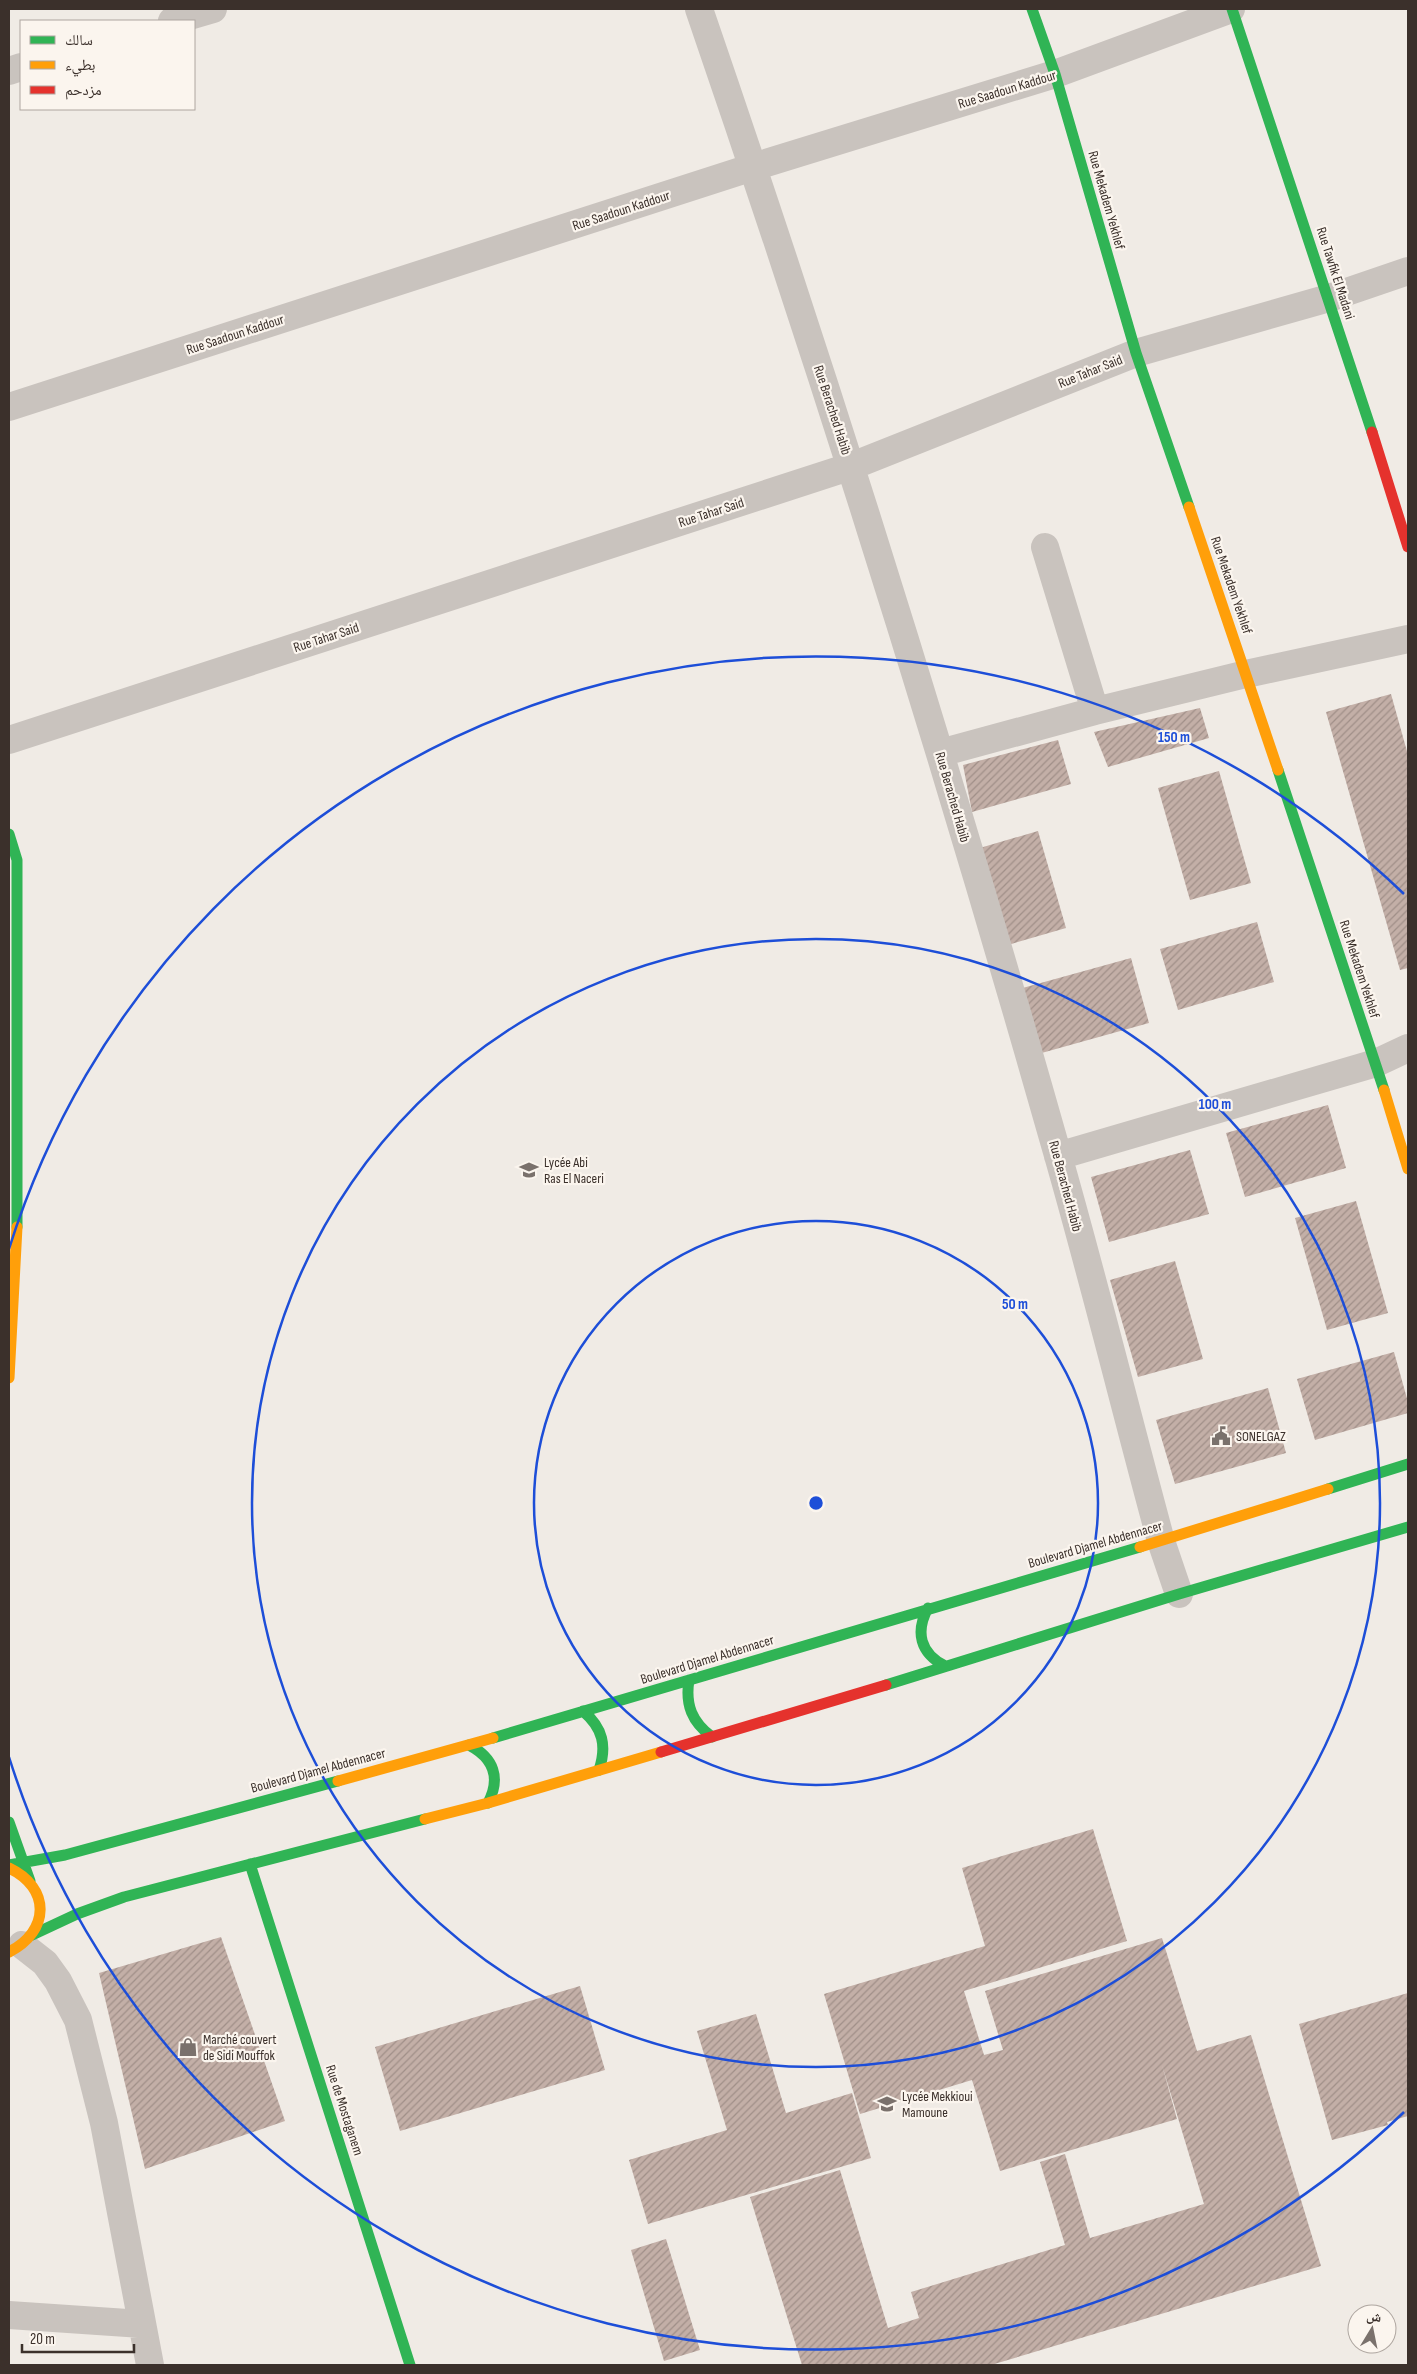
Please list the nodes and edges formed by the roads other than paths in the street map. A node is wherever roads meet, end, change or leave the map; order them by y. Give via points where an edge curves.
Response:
1 (213, 9) edge
2 (699, 9) edge
3 (1032, 9) edge
4 (1232, 9) edge
5 (175, 20) edge
6 (1055, 74) junction
7 (753, 167) junction
8 (1408, 271) edge
9 (1329, 298) junction
10 (1136, 353) junction
11 (9, 407) edge
12 (852, 466) junction
13 (1404, 515) edge
14 (1045, 547) dead end
15 (1408, 548) edge
16 (1408, 638) edge
17 (1246, 674) junction
18 (1095, 711) junction
19 (9, 740) edge
20 (940, 753) junction
21 (9, 834) edge
22 (1408, 1048) edge
23 (1376, 1063) junction
24 (1058, 1156) junction
25 (1408, 1169) edge
26 (13, 1225) edge
27 (9, 1378) edge
28 (1408, 1464) edge
29 (1408, 1527) edge
30 (1160, 1541) junction
31 (1179, 1594) junction
32 (928, 1608) junction
33 (945, 1666) junction
34 (689, 1680) junction
35 (584, 1711) junction
36 (712, 1736) junction
37 (469, 1745) junction
38 (599, 1770) junction
39 (488, 1803) junction
40 (9, 1822) edge
41 (23, 1863) junction
42 (250, 1864) junction
43 (9, 1866) edge
44 (30, 1881) junction
45 (21, 1944) edge
46 (9, 2314) edge
47 (142, 2324) junction
48 (150, 2365) edge
49 (410, 2365) edge

1 - 5 street
2 - 7 street, Rue Berached Habib
3 - 6 main road, Rue Mekadem Yekhlef
4 - 6 street, Rue Saadoun Kaddour
4 - 9 main road, Rue Tawfik El Madani
6 - 7 street, Rue Saadoun Kaddour
6 - 10 main road, Rue Mekadem Yekhlef
7 - 11 street, Rue Saadoun Kaddour
7 - 12 street, Rue Berached Habib
8 - 9 street, Rue Tahar Said
9 - 10 street, Rue Tahar Said
9 - 13 main road, Rue Tawfik El Madani
10 - 12 street, Rue Tahar Said
10 - 17 main road, Rue Mekadem Yekhlef
12 - 19 street, Rue Tahar Said
12 - 20 street, Rue Berached Habib
13 - 15 main road, Rue Tawfik El Madani
14 - 18 street
16 - 17 street
17 - 18 street
17 - 23 main road, Rue Mekadem Yekhlef
18 - 20 street
20 - 24 street, Rue Berached Habib
21 - 26 main road via 17,860
22 - 23 street
23 - 24 street
23 - 25 main road, Rue Mekadem Yekhlef
24 - 30 street, Rue Berached Habib
26 - 27 main road
28 - 30 main road, Boulevard Djamel Abdennacer
29 - 31 main road
30 - 31 street, Rue Berached Habib
30 - 32 main road, Boulevard Djamel Abdennacer
31 - 33 main road
32 - 33 main road via 919,1626 922,1646 935,1662
32 - 34 main road, Boulevard Djamel Abdennacer
33 - 36 main road
34 - 35 main road, Boulevard Djamel Abdennacer
34 - 36 main road via 689,1713 694,1722
35 - 37 main road, Boulevard Djamel Abdennacer
35 - 38 main road via 601,1731 605,1744
36 - 38 main road
37 - 39 main road via 487,1755 496,1774 496,1784
37 - 41 main road, Boulevard Djamel Abdennacer via 65,1855
38 - 39 main road
39 - 42 main road
40 - 41 main road
41 - 43 main road, Boulevard Djamel Abdennacer
41 - 44 main road
42 - 45 main road via 100,1905
42 - 49 main road, Rue de Mostaganem
43 - 44 main road
44 - 45 main road via 40,1907 38,1922
45 - 47 street via 45,1964 58,1981 78,2020 104,2123
46 - 47 street
47 - 48 street

